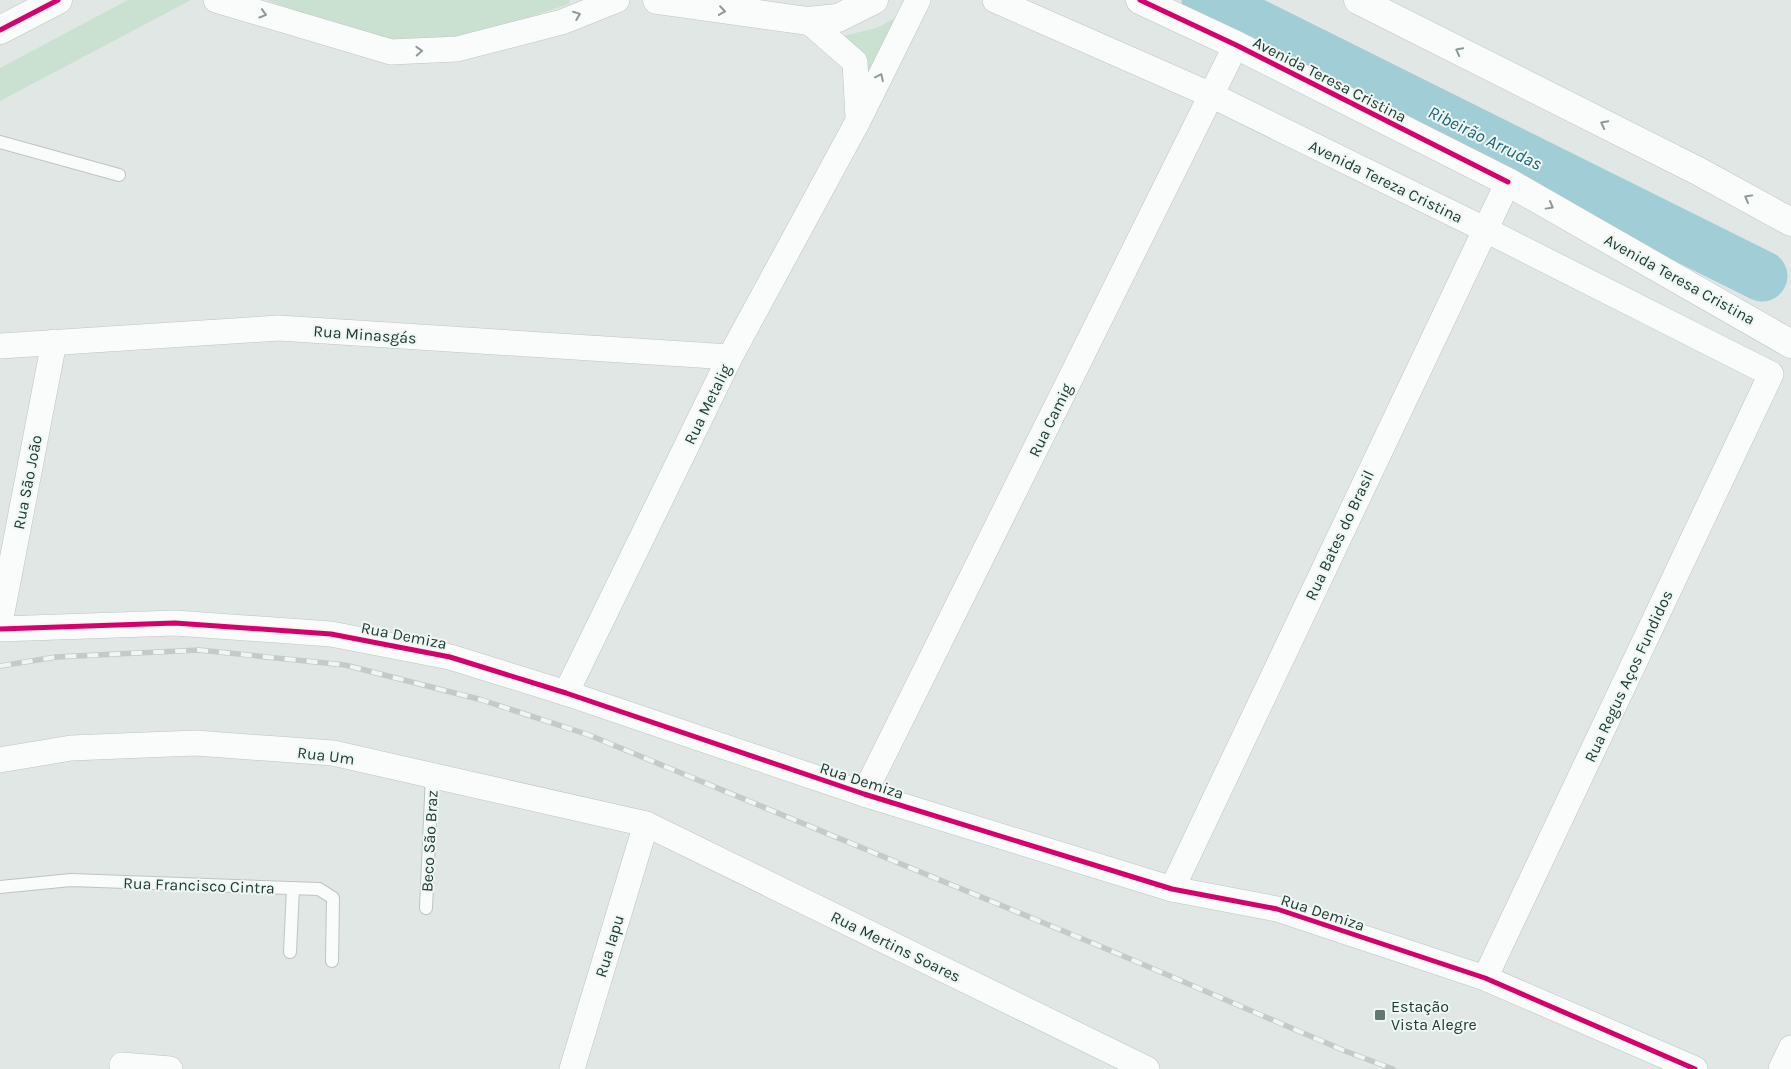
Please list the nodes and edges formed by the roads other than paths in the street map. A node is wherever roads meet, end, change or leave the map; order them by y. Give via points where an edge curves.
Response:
1 (58, 0) edge
2 (216, 0) edge
3 (617, 0) edge
4 (657, 0) edge
5 (874, 0) edge
6 (918, 0) edge
7 (995, 0) edge
8 (1140, 0) edge
9 (1358, 0) edge
10 (808, 21) junction
11 (0, 30) edge
12 (1236, 45) junction
13 (1211, 95) junction
14 (858, 120) junction
15 (0, 142) edge
16 (119, 175) dead end
17 (1508, 182) junction
18 (1791, 222) edge
19 (1484, 229) junction
20 (54, 342) junction
21 (1791, 344) edge
22 (0, 346) edge
23 (730, 357) junction
24 (1771, 374) joint
25 (0, 622) edge
26 (0, 629) edge
27 (566, 693) junction
28 (0, 760) edge
29 (432, 775) junction
30 (864, 794) junction
31 (646, 824) junction
32 (0, 887) edge
33 (293, 888) junction
34 (1172, 889) junction
35 (426, 908) dead end
36 (290, 952) dead end
37 (332, 961) dead end
38 (1485, 978) junction
39 (1791, 1048) edge
40 (123, 1067) edge
41 (170, 1069) edge
42 (572, 1069) edge
43 (1147, 1069) edge
44 (1695, 1069) edge
45 (1781, 1069) edge

1 - 11 main road
2 -> 3 street via 392,52 457,49 562,22
4 -> 10 main road
5 - 10 main road via 838,18
14 -> 6 street, Rua Metalig
7 - 13 street, Avenida Tereza Cristina
8 - 12 main road, Avenida Teresa Cristina
18 -> 9 main road via 1698,171
10 - 14 street via 855,62
12 - 13 street, Rua Camig
12 - 17 main road, Avenida Teresa Cristina
13 - 19 street, Avenida Tereza Cristina
13 - 30 street, Rua Camig
14 - 23 street, Rua Metalig
15 - 16 lane
17 - 19 street, Rua Bates do Brasil
17 -> 21 main road, Avenida Teresa Cristina
19 - 24 street, Avenida Tereza Cristina
19 - 34 street, Rua Bates do Brasil
20 - 22 street, Rua Minasgás
20 - 23 street, Rua Minasgás via 278,328
20 - 25 street, Rua São João
23 - 27 street, Rua Metalig
24 - 38 street, Rua Regus Aços Fundidos
26 - 27 street, Rua Demiza via 175,622 331,634 450,657
27 - 30 street, Rua Demiza
28 - 29 street, Rua Um via 71,748 195,743 333,753
29 - 31 street, Rua Um
29 - 35 lane, Beco São Braz
30 - 34 street, Rua Demiza
31 - 42 street, Rua Iapu
31 - 43 street, Rua Mertins Soares
32 - 33 lane, Rua Francisco Cintra via 71,880
33 - 36 lane
33 - 37 lane, Rua Francisco Cintra via 319,889 333,898
34 - 38 street, Rua Demiza via 1277,909
38 - 44 street, Rua Demiza
39 - 45 street
40 - 41 street

